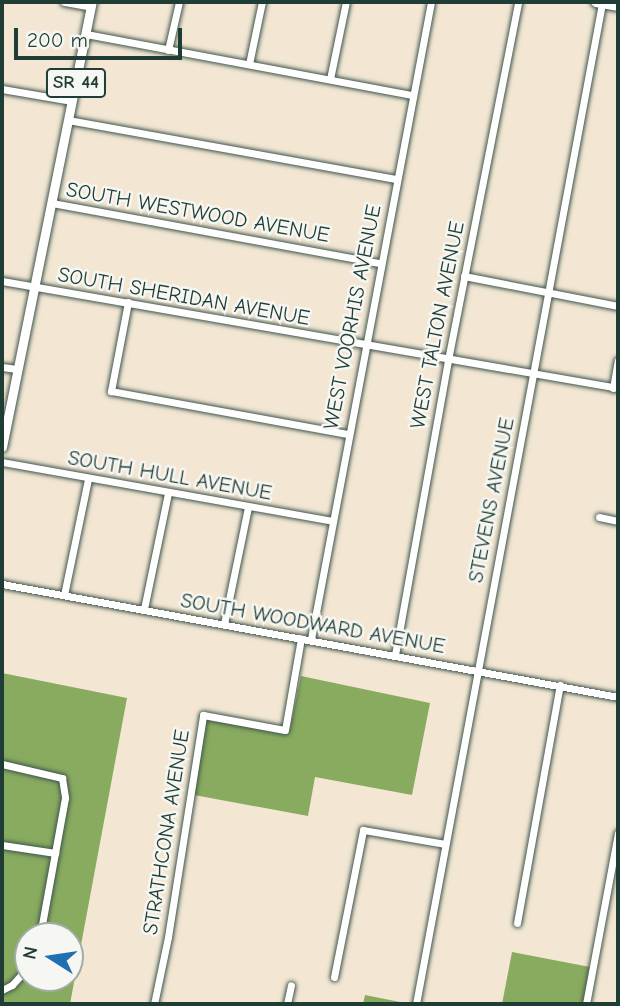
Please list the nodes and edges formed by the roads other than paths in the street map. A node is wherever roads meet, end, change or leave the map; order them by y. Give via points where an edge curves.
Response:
1 (64, 2) edge
2 (179, 2) edge
3 (262, 2) edge
4 (345, 2) edge
5 (431, 2) edge
6 (518, 2) edge
7 (599, 2) edge
8 (92, 4) edge
9 (618, 6) edge
10 (86, 34) junction
11 (168, 50) junction
12 (249, 64) junction
13 (330, 79) junction
14 (2, 89) edge
15 (412, 95) junction
16 (72, 101) junction
17 (68, 120) junction
18 (396, 179) junction
19 (51, 203) junction
20 (380, 262) junction
21 (464, 276) junction
22 (2, 281) edge
23 (34, 286) junction
24 (548, 291) junction
25 (128, 302) junction
26 (618, 306) edge
27 (365, 346) junction
28 (448, 360) junction
29 (618, 360) edge
30 (2, 367) edge
31 (17, 369) junction
32 (532, 374) junction
33 (616, 388) edge
34 (348, 434) junction
35 (2, 447) edge
36 (2, 461) edge
37 (88, 479) junction
38 (168, 493) junction
39 (248, 507) junction
40 (599, 517) dead end
41 (332, 521) junction
42 (618, 521) edge
43 (2, 584) edge
44 (64, 595) junction
45 (144, 609) junction
46 (224, 624) junction
47 (301, 638) junction
48 (311, 639) junction
49 (395, 655) junction
50 (477, 671) junction
51 (560, 685) junction
52 (618, 697) edge
53 (2, 764) edge
54 (618, 833) edge
55 (445, 844) junction
56 (2, 845) edge
57 (55, 853) junction
58 (43, 922) edge
59 (517, 923) dead end
60 (334, 977) dead end
61 (291, 985) dead end
62 (154, 1004) edge
63 (288, 1004) edge
64 (416, 1004) edge
65 (586, 1004) edge

1 - 8 street
2 - 11 street
3 - 12 street
4 - 13 street
5 - 15 street, WEST VOORHIS AVENUE
6 - 21 street, WEST TALTON AVENUE
7 - 9 highway
7 - 24 street, STEVENS AVENUE
8 - 10 main road, SR 44
10 - 11 street
10 - 16 main road, SR 44
11 - 12 street
12 - 13 street
13 - 15 street
14 - 16 street
15 - 18 street, WEST VOORHIS AVENUE
16 - 17 main road, SR 44
17 - 18 street
17 - 19 main road, SR 44
18 - 20 street, WEST VOORHIS AVENUE
19 - 20 street, SOUTH WESTWOOD AVENUE
19 - 23 main road, SR 44
20 - 27 street, WEST VOORHIS AVENUE
21 - 24 street
21 - 28 street, WEST TALTON AVENUE
22 - 23 street, SOUTH SHERIDAN AVENUE
23 - 25 street, SOUTH SHERIDAN AVENUE
23 - 31 main road, SR 44
24 - 26 street
24 - 32 street, STEVENS AVENUE
25 - 27 street, SOUTH SHERIDAN AVENUE
25 - 34 street via 111,391
27 - 28 street, SOUTH SHERIDAN AVENUE
27 - 34 street, WEST VOORHIS AVENUE
28 - 32 street, SOUTH SHERIDAN AVENUE
28 - 49 street, WEST TALTON AVENUE
29 - 33 street
30 - 31 street
31 - 35 main road, SR 44
32 - 33 street, SOUTH SHERIDAN AVENUE
32 - 50 street, STEVENS AVENUE
34 - 41 street, WEST VOORHIS AVENUE
36 - 37 street, SOUTH HULL AVENUE
37 - 38 street, SOUTH HULL AVENUE
37 - 44 street
38 - 39 street, SOUTH HULL AVENUE
38 - 45 street
39 - 41 street, SOUTH HULL AVENUE
39 - 46 street
40 - 42 street
41 - 48 street, WEST VOORHIS AVENUE
43 - 44 street, SOUTH WOODWARD AVENUE
44 - 45 street, SOUTH WOODWARD AVENUE
45 - 46 street, SOUTH WOODWARD AVENUE
46 - 47 street, SOUTH WOODWARD AVENUE
47 - 48 street, SOUTH WOODWARD AVENUE
47 - 62 street, STRATHCONA AVENUE via 285,730 203,715
48 - 49 street, SOUTH WOODWARD AVENUE
49 - 50 street, SOUTH WOODWARD AVENUE
50 - 51 street, SOUTH WOODWARD AVENUE
50 - 55 street, STEVENS AVENUE
51 - 52 street, SOUTH WOODWARD AVENUE
51 - 59 street
53 - 57 street via 62,778 65,798
54 - 65 street
55 - 60 street via 363,830
55 - 64 street, STEVENS AVENUE
56 - 57 street
57 - 58 street
61 - 63 street

